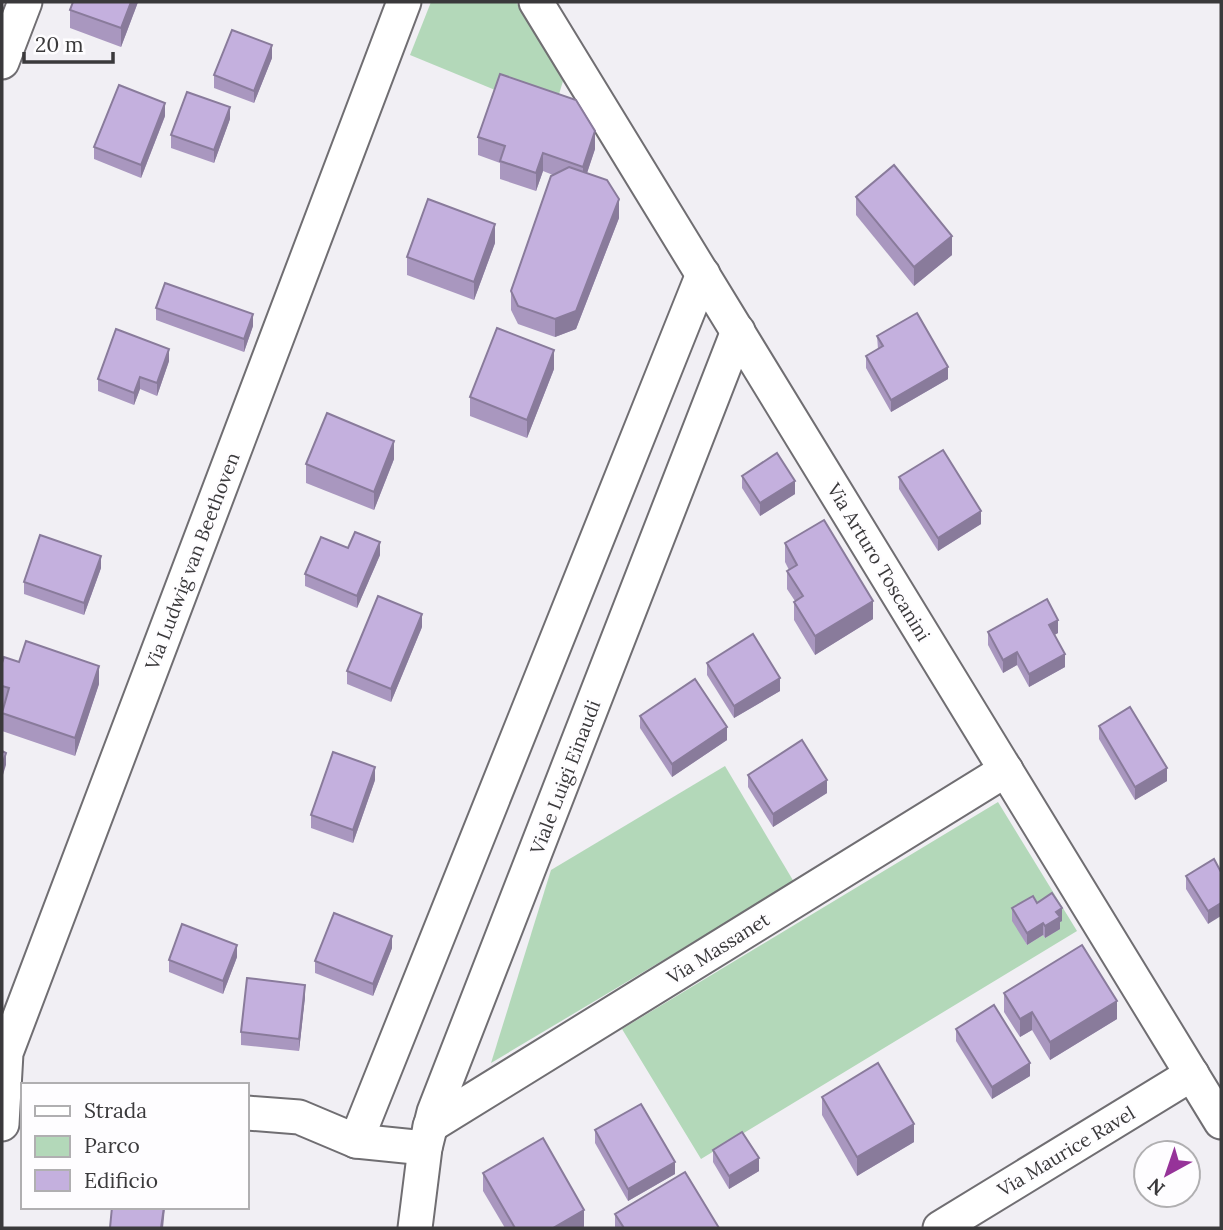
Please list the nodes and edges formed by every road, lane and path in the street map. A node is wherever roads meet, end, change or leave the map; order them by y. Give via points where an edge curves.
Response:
1 (25, 2) edge
2 (404, 2) edge
3 (536, 2) edge
4 (2, 62) edge
5 (703, 274) junction
6 (738, 331) junction
7 (1006, 769) junction
8 (1192, 1074) junction
9 (8, 1103) edge
10 (248, 1113) edge
11 (1221, 1122) edge
12 (428, 1137) junction
13 (356, 1141) junction
14 (415, 1228) edge
15 (940, 1228) edge

1 - 4 street
2 - 9 street, Via Ludwig van Beethoven via 6,1054
3 - 5 street, Via Arturo Toscanini
5 - 6 street, Via Arturo Toscanini
5 - 13 street
6 - 7 street, Via Arturo Toscanini
6 - 12 street, Viale Luigi Einaudi
7 - 8 street, Via Arturo Toscanini
7 - 12 street, Via Massanet
8 - 11 street, Via Arturo Toscanini
8 - 15 street, Via Maurice Ravel
10 - 13 street via 299,1117
12 - 13 street
12 - 14 street, Viale Luigi Einaudi

